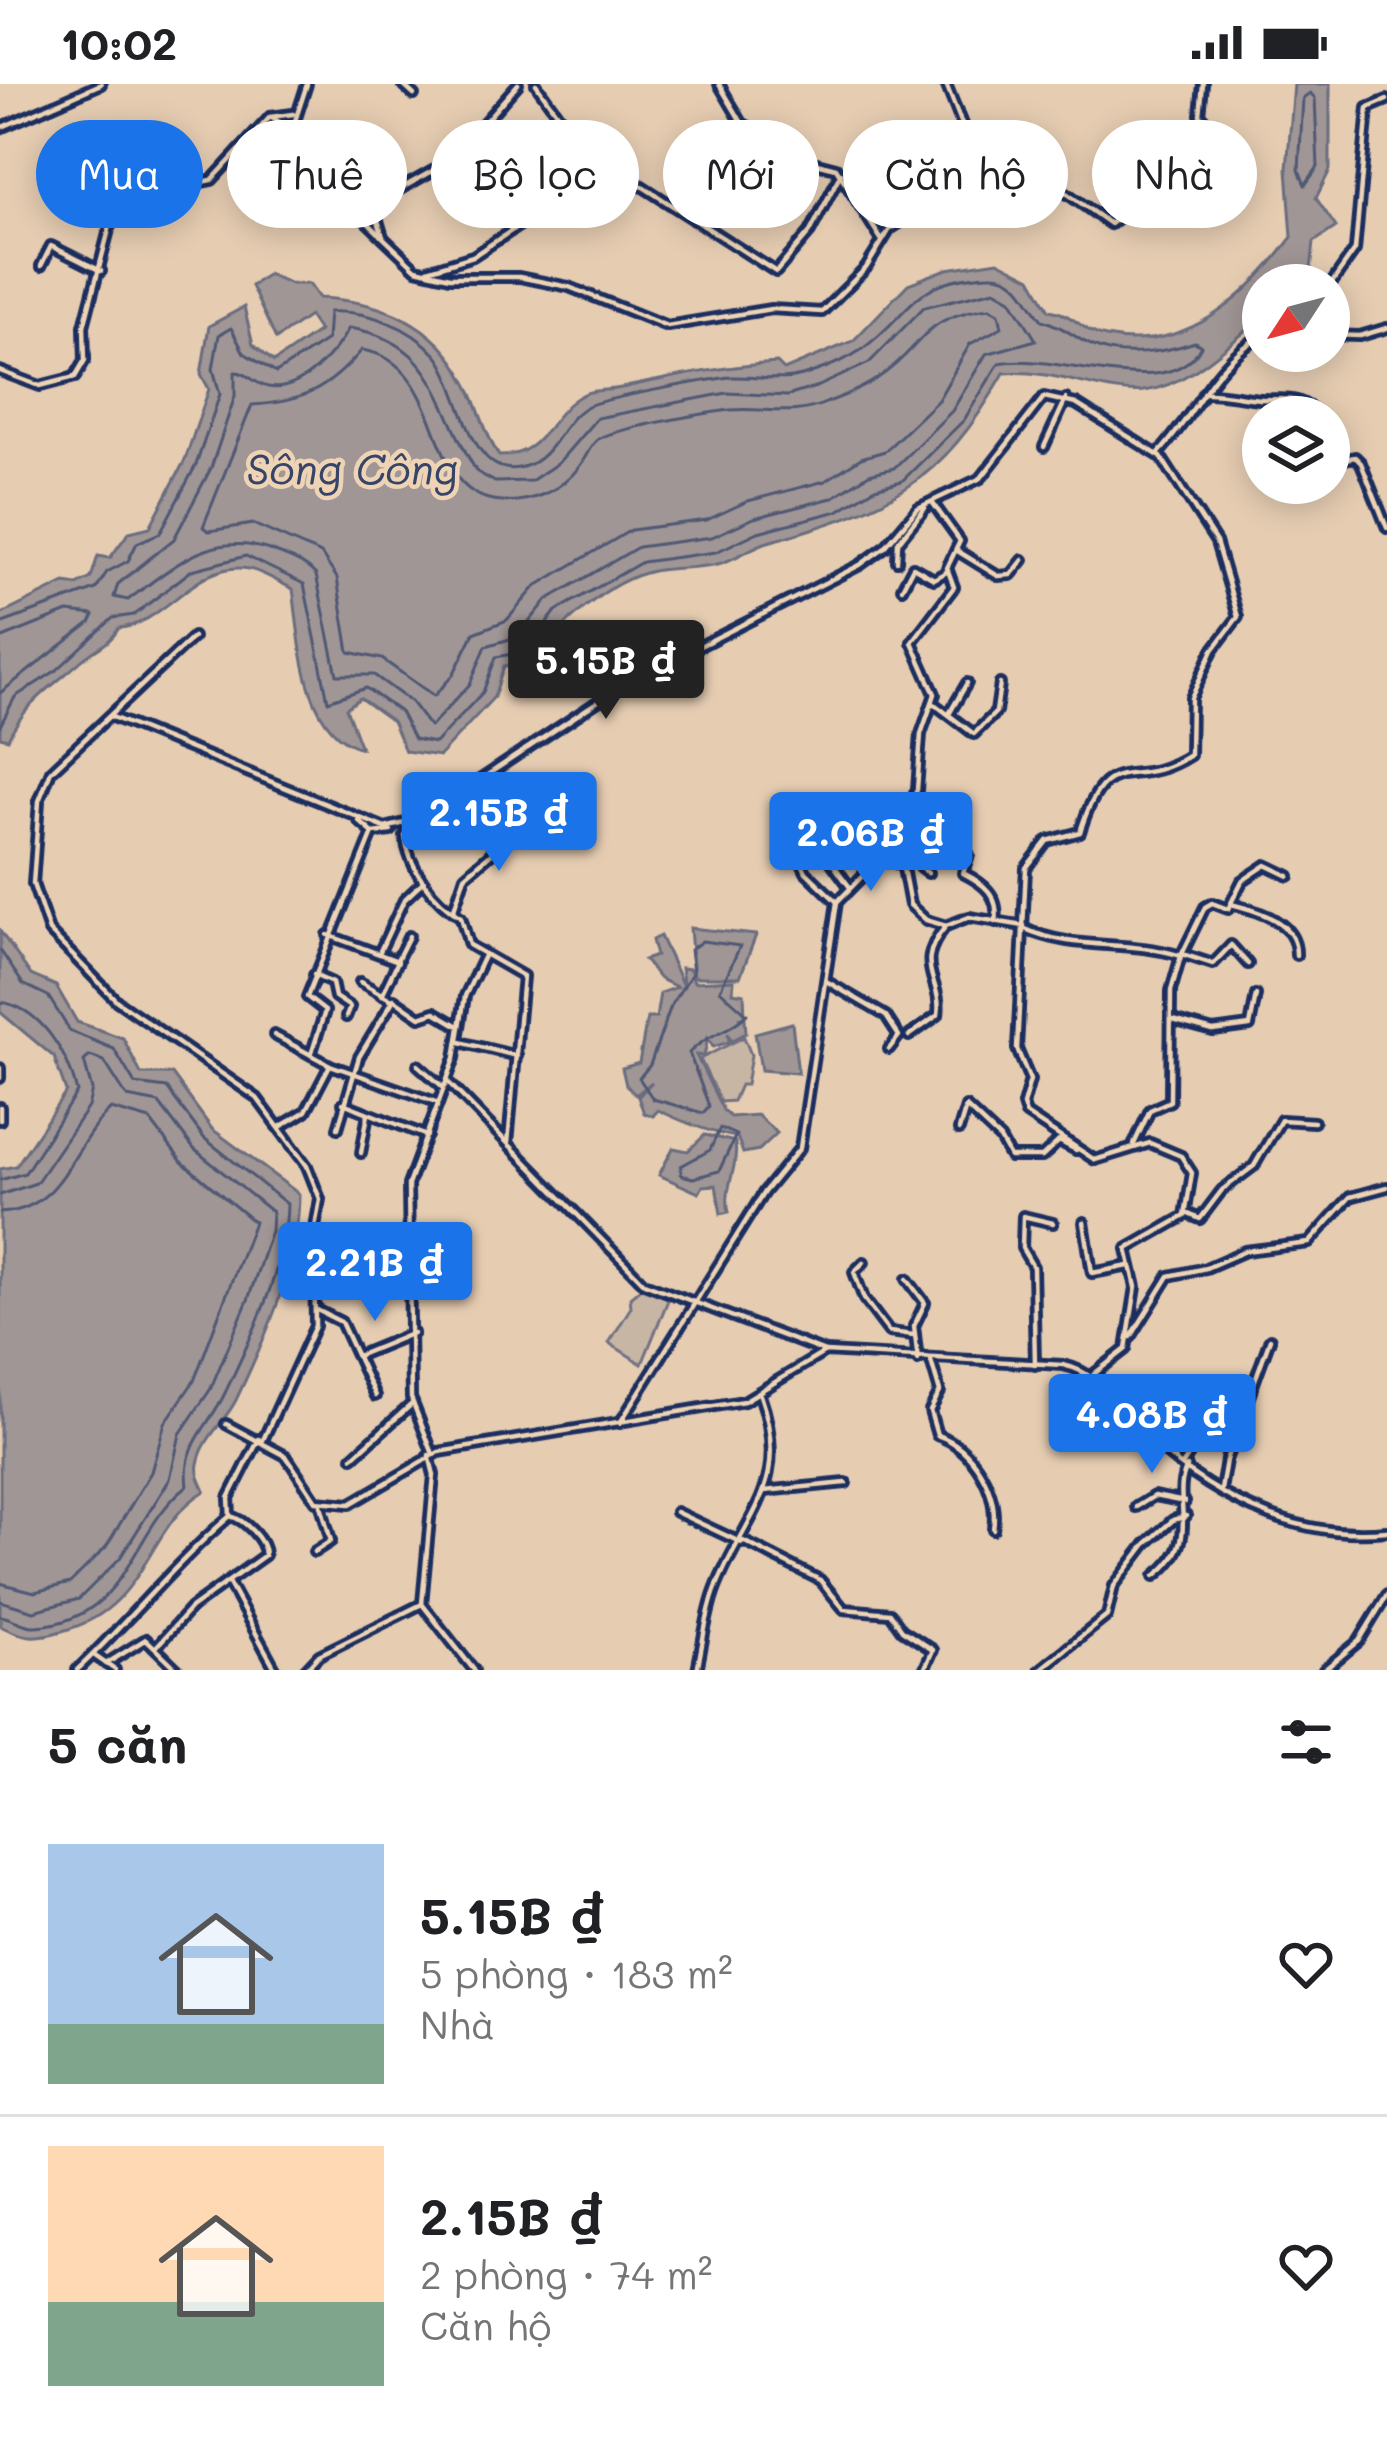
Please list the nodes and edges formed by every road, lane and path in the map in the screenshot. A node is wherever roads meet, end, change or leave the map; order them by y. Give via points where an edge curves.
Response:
1 (101, 84) edge
2 (307, 84) edge
3 (403, 84) edge
4 (518, 84) edge
5 (536, 84) edge
6 (719, 84) edge
7 (946, 84) edge
8 (1203, 84) edge
9 (415, 95) dead end
10 (1387, 100) edge
11 (294, 114) junction
12 (270, 118) junction
13 (274, 120) edge
14 (297, 120) edge
15 (560, 120) edge
16 (960, 120) edge
17 (0, 128) edge
18 (841, 173) junction
19 (639, 181) edge
20 (407, 185) edge
21 (1068, 194) edge
22 (371, 228) edge
23 (380, 228) edge
24 (514, 228) edge
25 (893, 228) edge
26 (881, 239) junction
27 (385, 242) junction
28 (1345, 264) edge
29 (41, 266) dead end
30 (101, 271) junction
31 (423, 271) junction
32 (1387, 328) edge
33 (1350, 336) edge
34 (1242, 348) edge
35 (0, 370) edge
36 (1200, 394) junction
37 (1242, 398) edge
38 (1066, 399) junction
39 (1044, 447) dead end
40 (1158, 454) junction
41 (1350, 461) edge
42 (930, 503) junction
43 (1385, 515) edge
44 (1387, 529) edge
45 (956, 550) junction
46 (1023, 560) dead end
47 (897, 561) dead end
48 (948, 571) junction
49 (902, 588) dead end
50 (193, 637) dead end
51 (967, 683) dead end
52 (1000, 684) dead end
53 (933, 703) junction
54 (949, 714) junction
55 (112, 717) junction
56 (355, 817) junction
57 (421, 819) junction
58 (400, 827) junction
59 (374, 832) junction
60 (811, 834) dead end
61 (489, 838) dead end
62 (790, 838) dead end
63 (969, 855) dead end
64 (888, 856) junction
65 (928, 873) dead end
66 (1289, 877) dead end
67 (424, 881) junction
68 (850, 886) junction
69 (837, 902) junction
70 (1231, 904) junction
71 (453, 912) junction
72 (996, 922) junction
73 (946, 926) junction
74 (1024, 927) junction
75 (328, 935) junction
76 (409, 936) dead end
77 (379, 952) junction
78 (1181, 955) junction
79 (484, 956) junction
80 (1296, 956) dead end
81 (397, 960) junction
82 (1248, 964) dead end
83 (314, 975) junction
84 (826, 981) junction
85 (360, 982) dead end
86 (382, 994) junction
87 (1256, 994) dead end
88 (393, 1000) junction
89 (346, 1017) dead end
90 (1173, 1020) junction
91 (458, 1025) junction
92 (274, 1035) dead end
93 (909, 1036) dead end
94 (460, 1042) junction
95 (889, 1048) dead end
96 (311, 1055) junction
97 (517, 1056) junction
98 (330, 1065) junction
99 (418, 1065) dead end
100 (0, 1068) edge
101 (354, 1074) junction
102 (0, 1078) edge
103 (445, 1083) junction
104 (436, 1102) junction
105 (343, 1103) junction
106 (0, 1107) edge
107 (368, 1114) junction
108 (0, 1120) edge
109 (1314, 1122) dead end
110 (280, 1127) junction
111 (338, 1128) dead end
112 (958, 1130) dead end
113 (427, 1136) junction
114 (508, 1143) junction
115 (1134, 1144) junction
116 (361, 1153) dead end
117 (1086, 1155) junction
118 (1387, 1187) edge
119 (1186, 1213) junction
120 (1084, 1222) dead end
121 (1053, 1223) dead end
122 (864, 1262) dead end
123 (1129, 1266) junction
124 (907, 1279) dead end
125 (694, 1300) junction
126 (317, 1310) junction
127 (412, 1333) junction
128 (914, 1335) junction
129 (1270, 1339) dead end
130 (1127, 1341) junction
131 (809, 1343) junction
132 (825, 1352) junction
133 (355, 1357) junction
134 (810, 1357) junction
135 (918, 1360) junction
136 (931, 1361) junction
137 (1035, 1365) junction
138 (1094, 1374) junction
139 (760, 1395) junction
140 (375, 1396) dead end
141 (412, 1403) junction
142 (620, 1423) junction
143 (226, 1424) dead end
144 (1200, 1438) dead end
145 (261, 1439) junction
146 (431, 1455) junction
147 (353, 1457) dead end
148 (1185, 1466) junction
149 (846, 1484) dead end
150 (1221, 1490) junction
151 (764, 1491) junction
152 (1185, 1502) junction
153 (321, 1504) junction
154 (1136, 1507) dead end
155 (676, 1512) dead end
156 (230, 1516) junction
157 (1186, 1516) junction
158 (993, 1529) dead end
159 (1387, 1531) edge
160 (742, 1542) junction
161 (314, 1552) dead end
162 (1155, 1576) dead end
163 (228, 1582) junction
164 (1387, 1595) edge
165 (422, 1604) junction
166 (156, 1647) junction
167 (93, 1654) junction
168 (106, 1664) junction
169 (77, 1670) edge
170 (115, 1670) edge
171 (178, 1670) edge
172 (276, 1670) edge
173 (305, 1670) edge
174 (474, 1670) edge
175 (697, 1670) edge
176 (924, 1670) edge
177 (1040, 1670) edge
178 (1324, 1670) edge

1 - 17 street
2 - 11 street
3 - 9 street
4 - 20 street via 450,160
5 - 15 street
6 - 18 street via 742,123 770,139 778,154
7 - 16 street
8 - 21 street via 1200,115 1234,145 1238,179 1226,192 1150,192 1110,224
10 - 28 street via 1368,108 1355,250
11 - 12 street
11 - 14 street
12 - 13 street
12 - 30 street via 212,180 138,195 120,208 105,232
18 - 19 street via 810,232 776,272
18 - 26 street
22 - 27 street
23 - 27 street
24 - 31 street via 449,268
25 - 26 street
26 - 31 street via 869,265 822,312 770,309 673,326 569,287
27 - 31 street
29 - 30 street via 51,247
30 - 35 street via 75,377 40,386
32 - 33 street
34 - 36 street
36 - 37 street
36 - 40 street via 1191,418
38 - 39 street
38 - 40 street
38 - 42 street via 1040,400 985,474
40 - 74 street via 1216,542 1238,616 1191,698 1190,755 1148,776 1106,778 1081,832 1052,838 1028,862
41 - 43 street via 1358,459
42 - 45 street via 960,538
42 - 47 street via 898,542
42 - 57 street via 854,569 621,686
43 - 44 street
45 - 46 street via 998,576 1011,575
45 - 48 street
48 - 49 street via 934,579 913,567
48 - 53 street via 952,590 912,642
50 - 55 street
51 - 54 street
52 - 54 street via 996,712 974,734
53 - 54 street
53 - 64 street via 921,734 919,786
55 - 56 street
55 - 110 street via 58,760 44,786 33,884 41,916 110,995 257,1098
56 - 58 street
56 - 59 street
57 - 58 street
57 - 67 street via 405,836
58 - 59 street
59 - 75 street
60 - 68 street
61 - 71 street via 495,850 465,876
62 - 69 street via 806,872
63 - 72 street via 963,873 982,879 998,906
64 - 65 street
64 - 68 street
64 - 73 street via 903,868 914,910
66 - 70 street via 1266,865 1244,879
67 - 71 street
67 - 77 street via 404,900
68 - 69 street
69 - 84 street
70 - 78 street via 1208,904
70 - 80 street via 1279,923 1293,936
71 - 79 street via 466,942
72 - 73 street via 966,917
72 - 74 street
73 - 93 street via 927,970 938,1015
74 - 78 street via 1056,940
74 - 117 street via 1017,1049 1030,1080 1023,1110
75 - 77 street
75 - 83 street
76 - 81 street
77 - 81 street
78 - 82 street via 1213,964 1231,945
78 - 90 street
79 - 91 street
79 - 97 street via 521,972
81 - 86 street
83 - 89 street via 332,983 350,1007
83 - 96 street via 308,999 325,1011
84 - 95 street via 891,1020 899,1036
84 - 125 street via 800,1148
85 - 86 street
86 - 88 street
87 - 90 street via 1250,1026 1213,1031
88 - 91 street
88 - 101 street
90 - 115 street via 1169,1101 1150,1110
91 - 94 street
92 - 96 street
94 - 97 street
94 - 103 street
96 - 98 street
97 - 114 street
98 - 101 street
98 - 110 street via 305,1111
99 - 103 street
100 - 102 street
101 - 104 street
101 - 105 street
103 - 104 street
103 - 114 street
104 - 113 street
105 - 107 street
105 - 111 street
106 - 108 street
107 - 113 street
107 - 116 street
109 - 119 street via 1281,1120 1256,1163 1200,1220
110 - 126 street via 320,1199
112 - 117 street via 966,1107 1010,1157 1042,1157 1059,1142
113 - 127 street via 407,1189
114 - 125 street via 644,1283
115 - 117 street via 1100,1160
115 - 119 street via 1154,1144 1186,1161
118 - 130 street via 1350,1198 1309,1243 1245,1251 1168,1276
119 - 123 street via 1131,1244
120 - 123 street via 1092,1273
121 - 137 street via 1022,1216 1022,1248 1034,1267
122 - 128 street via 854,1272 864,1299 889,1332
123 - 130 street via 1136,1287
124 - 128 street via 925,1303
125 - 131 street
125 - 142 street
126 - 133 street via 337,1317
126 - 145 street via 309,1347
127 - 133 street
127 - 141 street
128 - 135 street
129 - 150 street
130 - 138 street via 1125,1352
131 - 132 street
131 - 134 street
132 - 134 street
132 - 135 street
133 - 140 street
134 - 139 street
135 - 136 street
136 - 137 street
136 - 158 street via 940,1392 930,1411 937,1435 960,1444 976,1467 996,1508
137 - 138 street
138 - 148 street via 1136,1426
139 - 142 street
139 - 151 street via 773,1436
141 - 146 street
141 - 147 street
142 - 146 street
143 - 145 street
144 - 148 street
145 - 153 street via 290,1460
145 - 156 street via 229,1498
146 - 153 street via 350,1504
146 - 165 street
148 - 150 street
148 - 152 street
149 - 151 street
150 - 159 street via 1295,1524 1336,1534
151 - 160 street
152 - 154 street via 1154,1496
152 - 157 street
153 - 161 street via 331,1541
155 - 160 street
156 - 163 street via 266,1551
156 - 167 street
157 - 162 street via 1177,1550
157 - 177 street via 1144,1547 1114,1586 1106,1616
160 - 175 street via 716,1586
160 - 176 street via 822,1582 839,1606 890,1613 933,1650
163 - 166 street
163 - 172 street
164 - 178 street via 1359,1641
165 - 173 street via 319,1655
165 - 174 street
166 - 168 street via 143,1640
166 - 171 street
167 - 168 street
167 - 169 street
168 - 170 street

